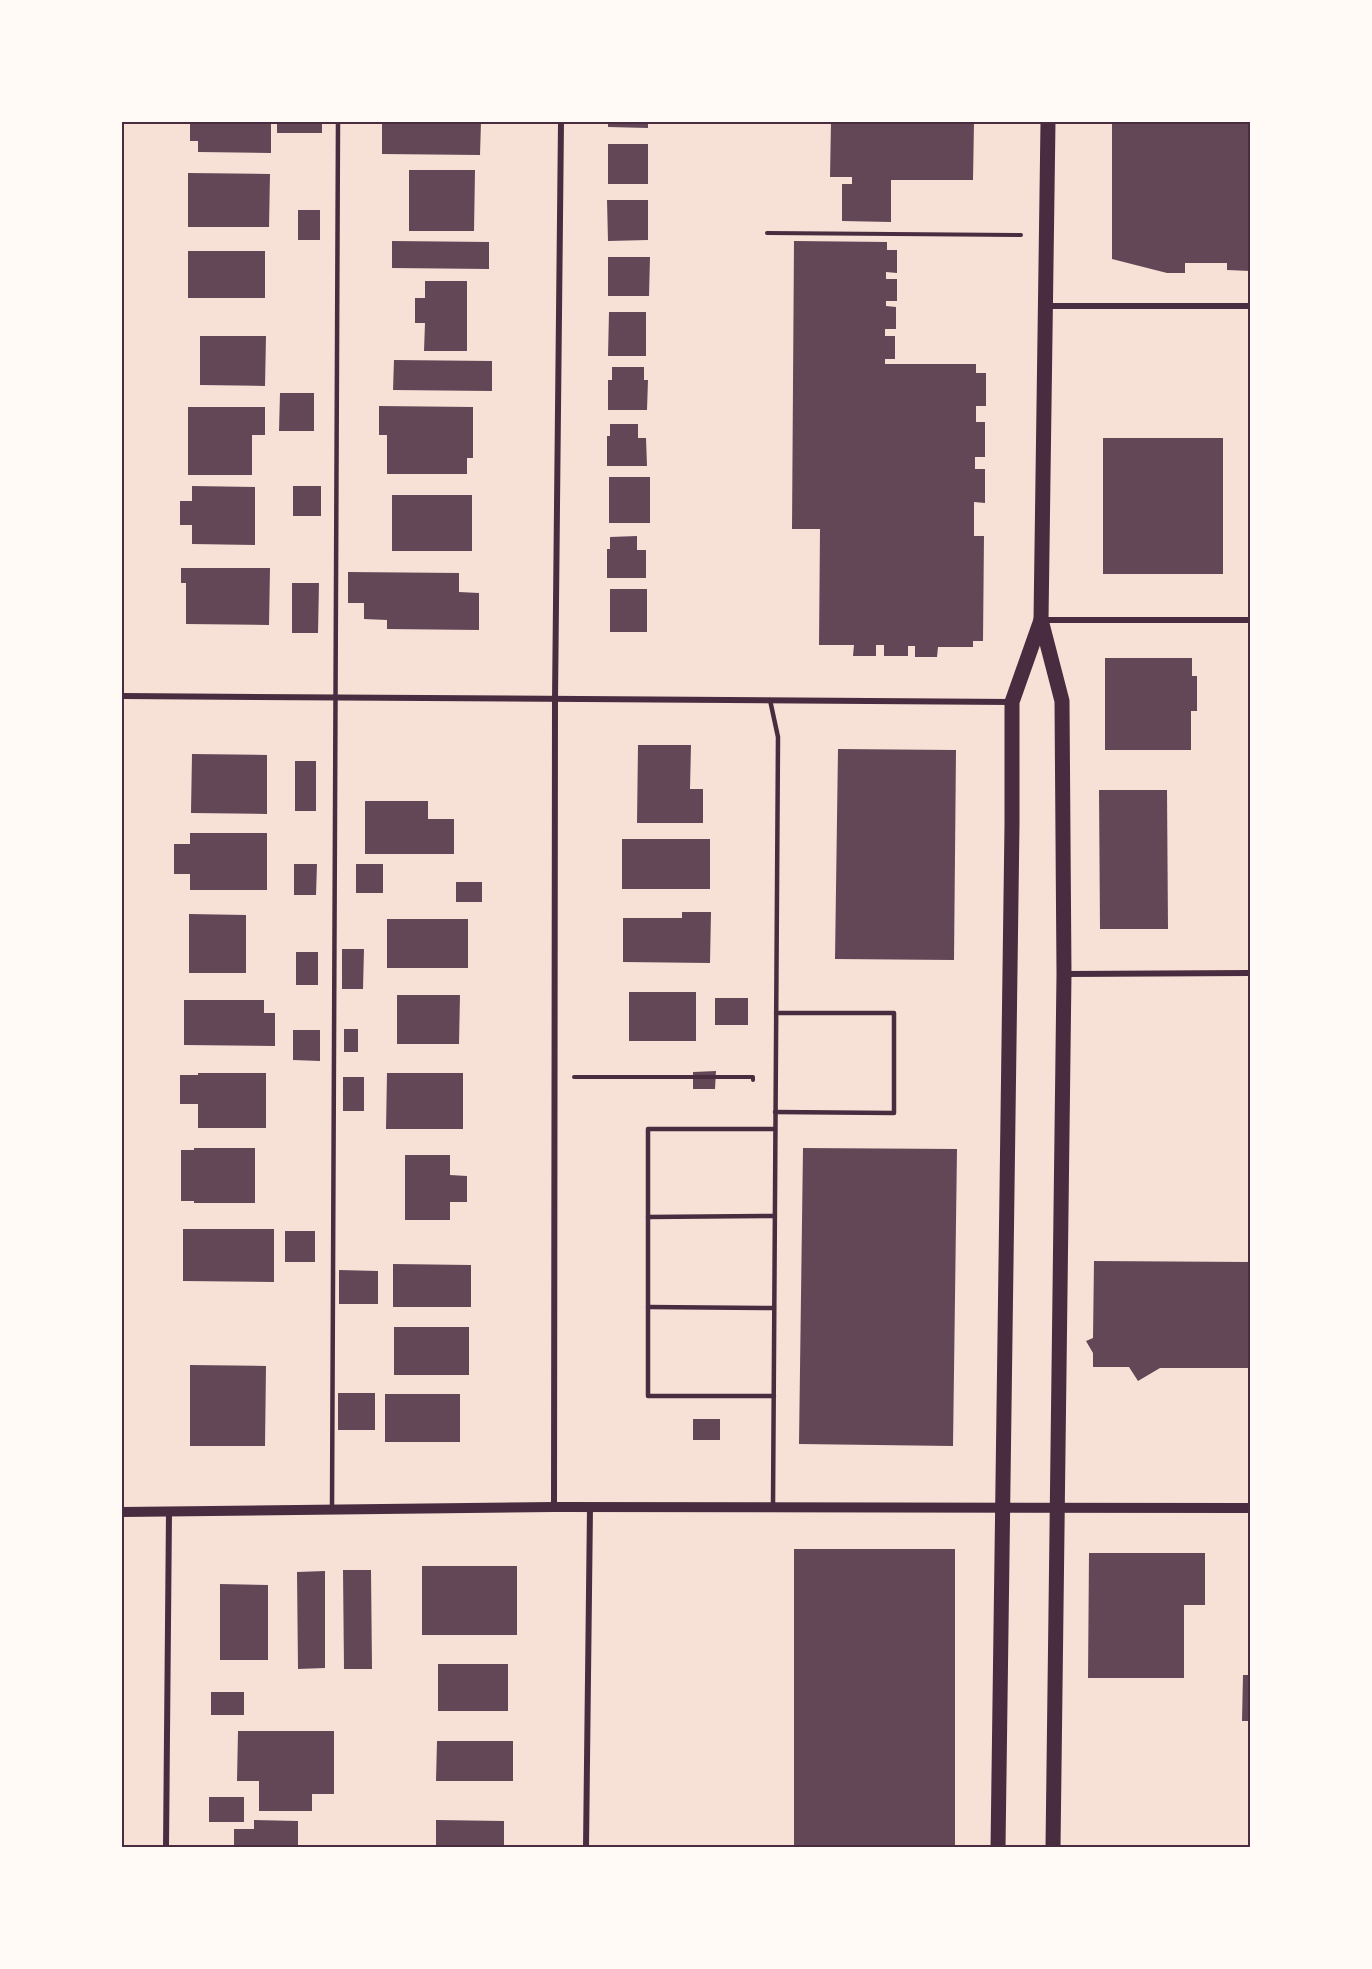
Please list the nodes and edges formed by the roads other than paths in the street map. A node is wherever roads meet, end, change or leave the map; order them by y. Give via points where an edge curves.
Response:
1 (338, 122) edge
2 (561, 122) edge
3 (1048, 122) edge
4 (1046, 306) junction
5 (1251, 306) edge
6 (1041, 620) junction
7 (1251, 620) edge
8 (122, 696) edge
9 (334, 697) junction
10 (555, 699) junction
11 (770, 700) junction
12 (1012, 702) junction
13 (1251, 973) edge
14 (1064, 974) junction
15 (776, 1013) junction
16 (775, 1112) junction
17 (775, 1129) junction
18 (775, 1216) junction
19 (648, 1217) junction
20 (648, 1307) junction
21 (774, 1308) junction
22 (774, 1396) junction
23 (1002, 1507) junction
24 (1058, 1507) junction
25 (554, 1508) junction
26 (590, 1508) junction
27 (773, 1508) junction
28 (1251, 1508) edge
29 (332, 1510) junction
30 (122, 1512) edge
31 (169, 1512) junction
32 (166, 1848) edge
33 (586, 1848) edge
34 (998, 1848) edge
35 (1053, 1848) edge

1 - 9 lane
2 - 10 street
3 - 4 main road
4 - 5 street
4 - 6 main road
6 - 7 street
6 - 12 main road
6 - 14 main road via 1062,701
8 - 9 street
9 - 10 street
9 - 29 lane
10 - 11 street
10 - 25 street
11 - 12 street
11 - 15 lane via 778,737
12 - 23 main road
13 - 14 street
14 - 24 main road
15 - 16 lane
15 - 16 lane via 894,1013 894,1113
16 - 17 lane
17 - 18 lane
17 - 19 lane via 648,1129
18 - 19 lane
18 - 21 lane
19 - 20 lane
20 - 21 lane
20 - 22 lane via 648,1396
21 - 22 lane
22 - 27 lane
23 - 24 street
23 - 27 street
23 - 34 main road
24 - 28 street
24 - 35 main road
25 - 26 street
25 - 29 street
26 - 27 street
26 - 33 street
29 - 31 street
30 - 31 street
31 - 32 street

